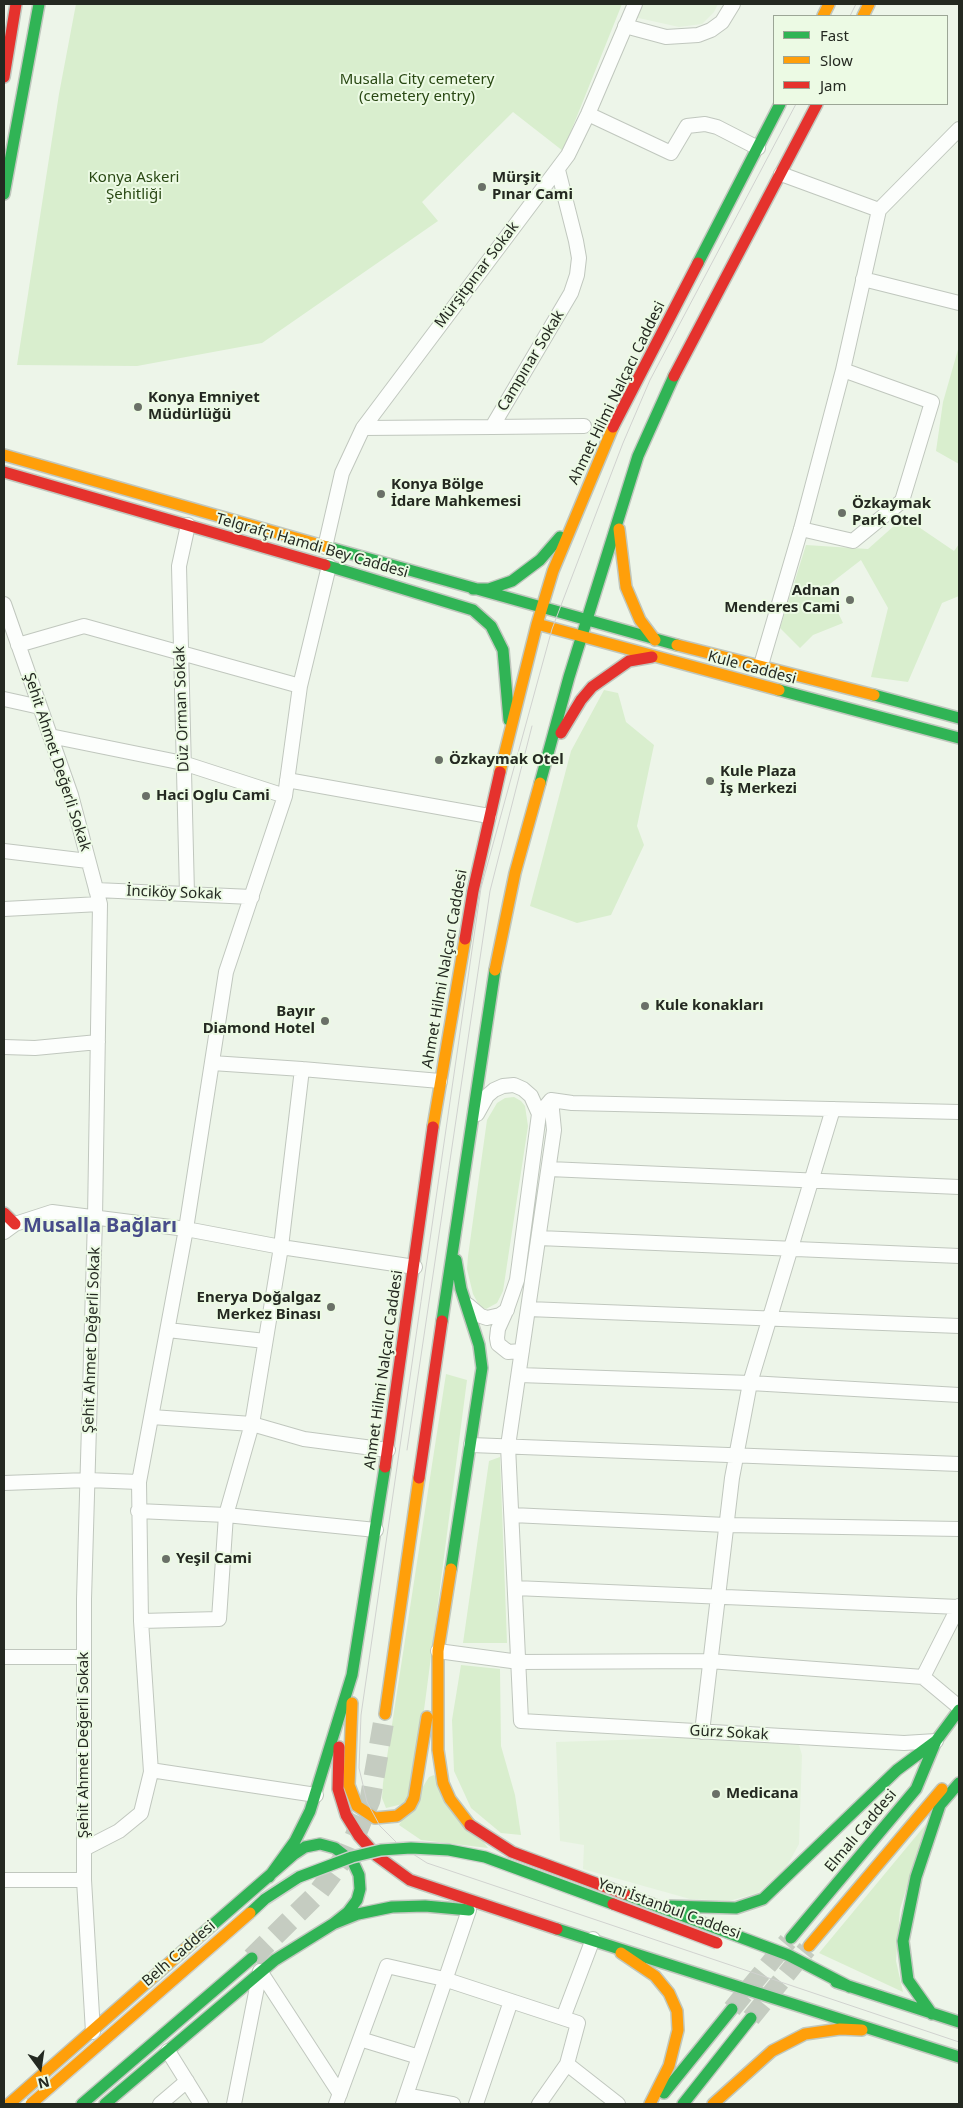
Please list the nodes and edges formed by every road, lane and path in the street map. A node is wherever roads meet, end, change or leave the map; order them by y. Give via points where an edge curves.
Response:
1 (16, 4) edge
2 (39, 4) edge
3 (635, 4) edge
4 (733, 4) edge
5 (869, 4) edge
6 (863, 15) edge
7 (625, 26) junction
8 (7, 43) edge
9 (4, 77) edge
10 (780, 105) edge
11 (817, 105) edge
12 (588, 114) junction
13 (959, 129) edge
14 (758, 148) junction
15 (558, 170) junction
16 (781, 174) junction
17 (4, 194) edge
18 (879, 210) junction
19 (863, 279) junction
20 (959, 303) edge
21 (844, 370) junction
22 (584, 426) dead end
23 (492, 427) junction
24 (363, 428) junction
25 (4, 455) edge
26 (4, 472) edge
27 (576, 514) junction
28 (618, 519) junction
29 (188, 526) junction
30 (801, 529) junction
31 (325, 547) junction
32 (329, 566) junction
33 (473, 589) junction
34 (4, 604) edge
35 (543, 607) junction
36 (587, 619) junction
37 (537, 624) junction
38 (581, 637) junction
39 (655, 640) junction
40 (18, 645) junction
41 (180, 653) junction
42 (652, 657) junction
43 (761, 665) junction
44 (300, 686) junction
45 (4, 699) edge
46 (40, 707) junction
47 (959, 718) edge
48 (50, 736) junction
49 (959, 738) edge
50 (508, 742) junction
51 (549, 755) junction
52 (183, 763) junction
53 (288, 780) junction
54 (285, 796) junction
55 (489, 816) junction
56 (4, 851) edge
57 (88, 860) junction
58 (96, 890) junction
59 (187, 894) junction
60 (252, 897) junction
61 (100, 904) junction
62 (4, 909) edge
63 (98, 1042) junction
64 (4, 1047) edge
65 (212, 1063) junction
66 (302, 1069) junction
67 (440, 1081) junction
68 (551, 1100) junction
69 (833, 1109) junction
70 (959, 1112) edge
71 (539, 1114) junction
72 (470, 1131) junction
73 (549, 1169) junction
74 (811, 1181) junction
75 (959, 1187) edge
76 (4, 1213) edge
77 (95, 1218) junction
78 (9, 1228) edge
79 (186, 1229) junction
80 (454, 1235) junction
81 (539, 1238) junction
82 (281, 1247) junction
83 (790, 1250) junction
84 (959, 1256) edge
85 (415, 1267) junction
86 (465, 1302) junction
87 (507, 1309) junction
88 (528, 1309) junction
89 (770, 1319) junction
90 (959, 1326) edge
91 (168, 1330) junction
92 (265, 1341) junction
93 (522, 1351) junction
94 (519, 1375) junction
95 (750, 1383) junction
96 (959, 1396) edge
97 (152, 1417) junction
98 (252, 1424) junction
99 (471, 1445) junction
100 (508, 1446) junction
101 (388, 1450) junction
102 (736, 1454) junction
103 (959, 1464) edge
104 (88, 1480) junction
105 (139, 1482) junction
106 (4, 1483) edge
107 (138, 1511) junction
108 (226, 1515) junction
109 (512, 1516) junction
110 (726, 1525) junction
111 (959, 1529) edge
112 (376, 1530) junction
113 (514, 1588) junction
114 (717, 1597) junction
115 (959, 1606) edge
116 (141, 1621) junction
117 (438, 1651) junction
118 (4, 1657) edge
119 (84, 1657) junction
120 (709, 1661) junction
121 (518, 1662) junction
122 (352, 1675) junction
123 (923, 1676) junction
124 (958, 1710) edge
125 (385, 1714) tunnel mouth
126 (702, 1732) junction
127 (958, 1735) edge
128 (939, 1739) junction
129 (151, 1772) junction
130 (959, 1774) edge
131 (959, 1783) edge
132 (316, 1795) junction
133 (84, 1849) junction
134 (365, 1854) joint
135 (269, 1877) junction
136 (4, 1880) edge
137 (84, 1880) junction
138 (660, 1906) junction
139 (469, 1910) junction
140 (517, 1917) junction
141 (333, 1924) junction
142 (790, 1938) tunnel mouth
143 (593, 1939) junction
144 (722, 1945) dead end
145 (809, 1946) tunnel mouth
146 (252, 1958) tunnel mouth
147 (764, 1959) dead end
148 (260, 1971) junction
149 (444, 1979) junction
150 (850, 1987) junction
151 (511, 2001) junction
152 (732, 2009) tunnel mouth
153 (932, 2014) junction
154 (563, 2018) junction
155 (752, 2018) tunnel mouth
156 (959, 2022) edge
157 (880, 2031) junction
158 (93, 2032) junction
159 (360, 2039) junction
160 (168, 2051) junction
161 (959, 2056) edge
162 (419, 2057) junction
163 (567, 2064) junction
164 (186, 2081) junction
165 (338, 2099) edge
166 (405, 2100) edge
167 (9, 2104) edge
168 (31, 2104) edge
169 (82, 2104) edge
170 (105, 2104) edge
171 (160, 2104) edge
172 (202, 2104) edge
173 (234, 2104) edge
174 (453, 2104) edge
175 (476, 2104) edge
176 (539, 2104) edge
177 (618, 2104) edge
178 (650, 2104) edge
179 (655, 2104) edge
180 (683, 2104) edge
181 (713, 2104) edge

1 - 8 main road
2 - 17 main road
3 - 7 street, Mürşitpınar Sokak
4 - 7 street via 722,22 698,35 666,37
5 - 6 main road
7 - 12 street, Mürşitpınar Sokak
8 - 9 main road
10 - 14 main road, Ahmet Hilmi Nalçacı Caddesi
11 - 16 main road
12 - 14 street via 672,153 687,126 705,124
12 - 15 street, Mürşitpınar Sokak
13 - 18 street
14 - 27 main road, Ahmet Hilmi Nalçacı Caddesi via 616,422
15 - 23 street, Campınar Sokak via 576,241 577,275 571,293
15 - 24 street, Mürşitpınar Sokak
16 - 18 street
16 - 28 main road via 665,392 638,456
18 - 19 street
19 - 20 street
19 - 21 street
21 - 30 street
21 - 30 street via 932,402 902,501 853,542
22 - 23 street
23 - 24 street, Campınar Sokak
24 - 31 street, Mürşitpınar Sokak via 342,473
25 - 31 main road, Telgrafçı Hamdi Bey Caddesi
26 - 29 main road, Telgrafçı Hamdi Bey Caddesi
27 - 33 main road via 552,547 526,573 502,586
27 - 35 main road, Ahmet Hilmi Nalçacı Caddesi via 553,571
28 - 36 main road
28 - 39 main road via 626,588 640,620
29 - 32 main road, Telgrafçı Hamdi Bey Caddesi
29 - 41 street, Düz Orman Sokak via 179,566
30 - 43 street
31 - 33 main road, Telgrafçı Hamdi Bey Caddesi
32 - 44 street
32 - 50 main road, Telgrafçı Hamdi Bey Caddesi via 452,602 484,618 498,638 506,662
33 - 35 main road, Telgrafçı Hamdi Bey Caddesi
34 - 40 street, Şehit Ahmet Değerli Sokak
35 - 36 main road, Kule Caddesi
35 - 37 main road, Ahmet Hilmi Nalçacı Caddesi
36 - 38 main road
36 - 39 main road, Kule Caddesi
37 - 38 main road, Kule Caddesi
37 - 50 main road, Ahmet Hilmi Nalçacı Caddesi
38 - 42 main road, Kule Caddesi
38 - 51 main road
39 - 43 main road, Kule Caddesi
40 - 41 street via 84,626
40 - 46 street, Şehit Ahmet Değerli Sokak
41 - 44 street
41 - 52 street, Düz Orman Sokak
42 - 49 main road, Kule Caddesi
42 - 51 main road via 629,661 592,687
43 - 47 main road, Kule Caddesi
44 - 53 street
45 - 46 street
46 - 48 street, Şehit Ahmet Değerli Sokak
48 - 52 street
48 - 57 street, Şehit Ahmet Değerli Sokak via 71,795
50 - 55 main road, Ahmet Hilmi Nalçacı Caddesi
51 - 72 main road via 504,918
52 - 54 street
52 - 59 street, Düz Orman Sokak
53 - 54 street
53 - 55 street
54 - 60 street
55 - 67 main road, Ahmet Hilmi Nalçacı Caddesi via 472,891
56 - 57 street
57 - 58 street, Şehit Ahmet Değerli Sokak
58 - 59 street, İnciköy Sokak
58 - 61 street, Şehit Ahmet Değerli Sokak
59 - 60 street, İnciköy Sokak
60 - 65 street via 226,972
61 - 62 street
61 - 63 street, Şehit Ahmet Değerli Sokak
63 - 64 street via 35,1048
63 - 77 street, Şehit Ahmet Değerli Sokak
65 - 66 street
65 - 79 street
66 - 67 street
66 - 82 street
67 - 85 main road, Ahmet Hilmi Nalçacı Caddesi
68 - 69 street
68 - 71 street
68 - 73 street via 554,1130
69 - 70 street
69 - 74 street
71 - 72 street via 536,1104 523,1089 503,1086 487,1096
71 - 87 street via 520,1265
72 - 80 main road
73 - 74 street
73 - 81 street
74 - 75 street
74 - 83 street
76 - 78 main road
77 - 78 street via 52,1212
77 - 79 street
77 - 104 street, Şehit Ahmet Değerli Sokak
79 - 82 street
79 - 91 street
80 - 86 main road via 458,1276
80 - 125 main road
81 - 83 street
81 - 88 street
82 - 85 street
82 - 92 street
83 - 84 street
83 - 89 street
85 - 101 main road, Ahmet Hilmi Nalçacı Caddesi
86 - 87 street via 487,1318 500,1315
86 - 99 main road via 479,1345 482,1368
87 - 93 street via 498,1329 498,1344 508,1352
88 - 89 street
88 - 93 street
89 - 90 street
89 - 95 street
91 - 92 street
91 - 97 street
92 - 98 street
93 - 94 street
94 - 95 street
94 - 100 street
95 - 96 street
95 - 102 street
97 - 98 street
97 - 105 street
98 - 101 street via 304,1439
98 - 108 street
99 - 100 street
99 - 117 main road
100 - 102 street
100 - 109 street
101 - 112 main road, Ahmet Hilmi Nalçacı Caddesi
102 - 103 street
102 - 110 street
104 - 105 street
104 - 106 street
104 - 119 street, Şehit Ahmet Değerli Sokak
105 - 107 street
107 - 108 street
107 - 116 street
108 - 112 street
108 - 116 street via 219,1619
109 - 110 street
109 - 113 street
110 - 111 street
110 - 114 street
112 - 122 main road, Ahmet Hilmi Nalçacı Caddesi
113 - 114 street
113 - 121 street
114 - 115 street
114 - 120 street
115 - 123 street
116 - 129 street
117 - 121 street
117 - 122 main road via 414,1798 404,1812 390,1818 368,1815 357,1806 351,1793 348,1765
117 - 138 main road via 440,1766 443,1783 459,1813 481,1834 512,1852
118 - 119 street
119 - 133 street, Şehit Ahmet Değerli Sokak
120 - 121 street
120 - 123 street
120 - 126 street
121 - 126 street, Gürz Sokak via 521,1721
122 - 132 main road, Ahmet Hilmi Nalçacı Caddesi
122 - 140 main road via 337,1766 340,1796 351,1825 376,1856 410,1880
123 - 124 street
124 - 127 main road via 954,1721
124 - 128 main road
126 - 128 street, Gürz Sokak via 904,1743
128 - 138 main road via 897,1770 762,1899 736,1908
128 - 142 main road, Elmalı Caddesi via 916,1789
129 - 132 street via 157,1770
129 - 133 street via 141,1812 119,1831
130 - 145 main road via 938,1793
131 - 153 main road via 940,1806 933,1825 916,1877 903,1941 908,1980
132 - 135 main road, Ahmet Hilmi Nalçacı Caddesi via 295,1841
133 - 137 street, Şehit Ahmet Değerli Sokak
134 - 144 main road, Yeni İstanbul Caddesi, bridge via 430,1848 485,1857
134 - 168 main road, Belh Caddesi, bridge via 311,1872 265,1899
135 - 141 main road via 305,1848 328,1845 342,1852 356,1869 360,1889 353,1907
135 - 158 main road, Belh Caddesi
136 - 137 street
137 - 158 street, Şehit Ahmet Değerli Sokak
138 - 150 main road via 788,1955
139 - 140 main road
139 - 141 main road via 392,1907 358,1914
139 - 149 street
140 - 143 main road
141 - 148 main road
143 - 154 street
143 - 157 main road
143 - 178 main road via 635,1961 655,1976 669,1993 677,2011 678,2030 669,2066
146 - 169 main road
147 - 150 main road
148 - 160 main road
148 - 165 street
148 - 173 street
149 - 151 street
149 - 159 street via 387,1966
149 - 162 street
150 - 153 main road
151 - 154 street
151 - 175 street
152 - 179 main road
153 - 156 main road
154 - 163 street via 578,2023
155 - 180 main road
157 - 161 main road
157 - 181 main road via 840,2029 805,2034 772,2052
158 - 167 main road, Belh Caddesi
159 - 162 street
159 - 165 street
160 - 164 street
160 - 170 main road
162 - 166 street
163 - 176 street
163 - 177 street
164 - 171 street
164 - 172 street
166 - 174 street

